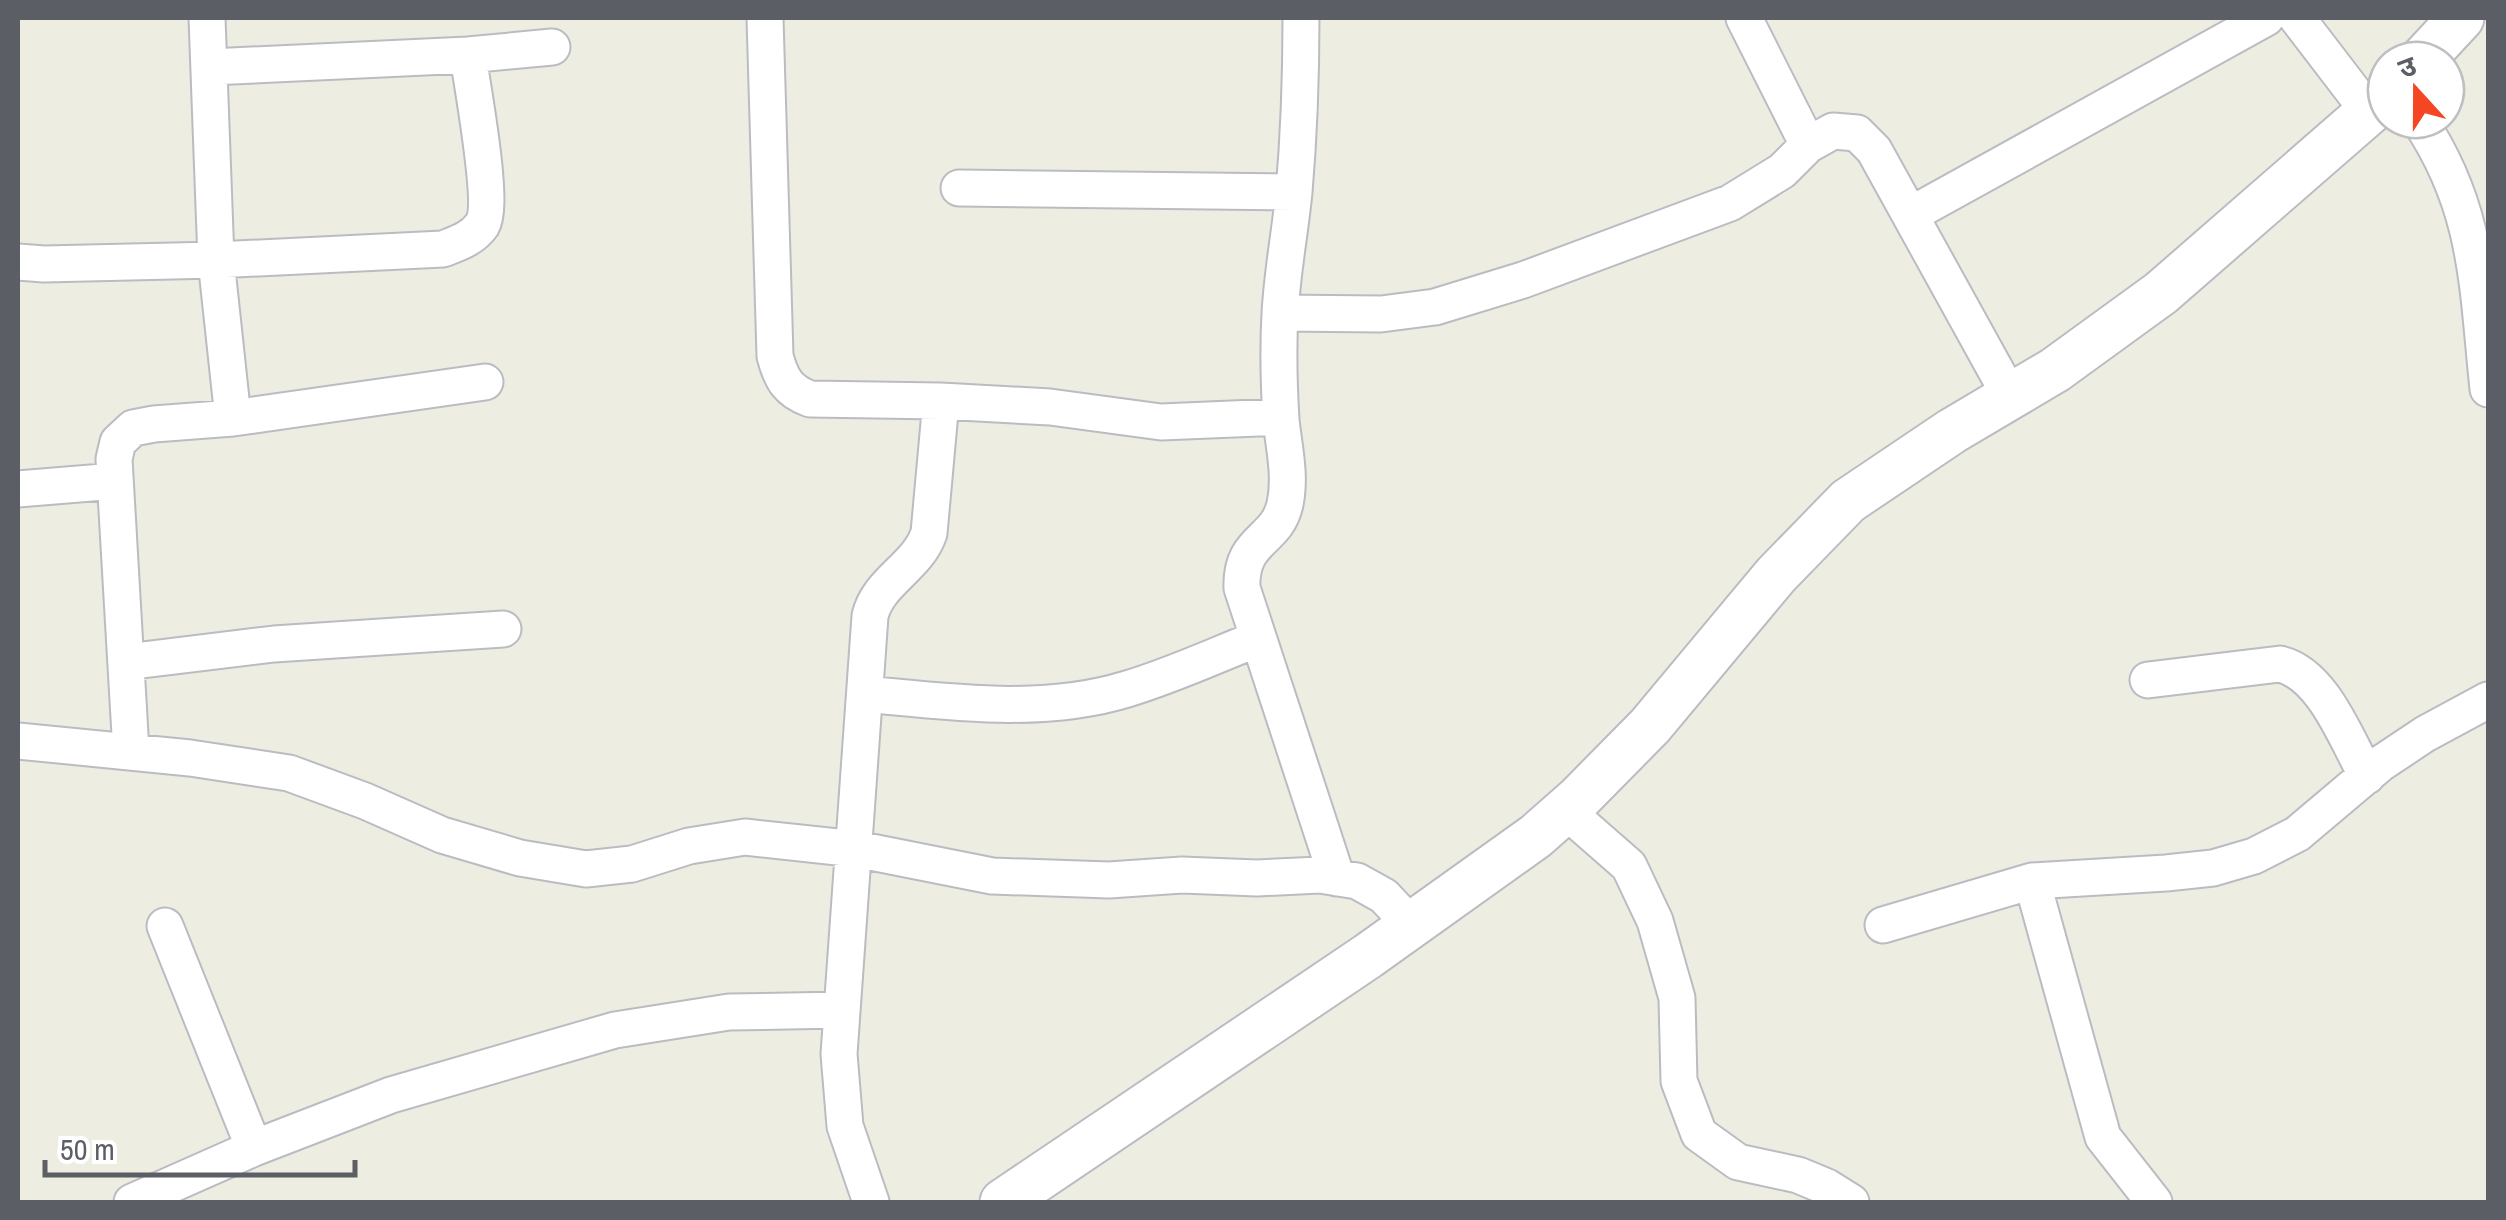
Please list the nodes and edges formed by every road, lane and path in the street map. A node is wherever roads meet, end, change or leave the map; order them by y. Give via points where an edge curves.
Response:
1 (208, 18) edge
2 (764, 18) edge
3 (1301, 18) edge
4 (1744, 18) edge
5 (2266, 18) edge
6 (2297, 18) edge
7 (2462, 18) edge
8 (2441, 40) edge
9 (552, 47) dead end
10 (468, 55) junction
11 (210, 67) junction
12 (2366, 91) edge
13 (2366, 114) edge
14 (2430, 140) edge
15 (1808, 145) junction
16 (960, 188) dead end
17 (1294, 192) junction
18 (1910, 214) junction
19 (216, 260) junction
20 (18, 262) edge
21 (1280, 313) junction
22 (485, 382) dead end
23 (2488, 389) edge
24 (2010, 396) junction
25 (941, 400) junction
26 (1281, 417) junction
27 (233, 418) junction
28 (115, 481) junction
29 (18, 489) edge
30 (502, 629) dead end
31 (1257, 639) junction
32 (126, 662) junction
33 (2148, 680) dead end
34 (865, 694) junction
35 (2488, 700) edge
36 (18, 741) edge
37 (130, 752) junction
38 (2366, 776) junction
39 (1565, 810) junction
40 (856, 848) junction
41 (1337, 878) junction
42 (2032, 881) junction
43 (1412, 925) junction
44 (1882, 925) dead end
45 (165, 926) dead end
46 (842, 1010) junction
47 (254, 1148) junction
48 (132, 1202) edge
49 (871, 1202) edge
50 (1003, 1202) edge
51 (1850, 1202) edge
52 (2154, 1202) edge

1 - 11 street
2 - 25 street via 780,376 810,399
3 - 17 street
4 - 15 street
5 - 18 street
6 - 12 street
7 - 8 street
9 - 10 street
10 - 11 street
10 - 19 street via 487,197 484,222 470,238 443,249
11 - 19 street
13 - 24 street via 2161,293
14 - 23 street via 2459,194 2472,241
15 - 18 street via 1833,131 1857,133
15 - 21 street via 1782,171 1730,204 1523,280 1381,314
16 - 17 street
17 - 21 street
18 - 24 street
19 - 20 street
19 - 27 street
21 - 26 street
22 - 27 street
24 - 39 street via 1848,501 1776,575 1650,726
25 - 26 street via 1162,422
25 - 34 street via 929,533 915,559 872,604
26 - 31 street via 1285,504 1241,568
27 - 28 street via 132,428 118,442
28 - 29 street
28 - 32 street
30 - 32 street
31 - 34 street via 1125,690 1066,702 970,704
31 - 41 street
32 - 37 street
33 - 38 street via 2293,667 2313,682
34 - 40 street
35 - 38 street
36 - 37 street
37 - 40 street via 289,773 442,836 586,869 745,836
38 - 42 street via 2296,834 2254,856 2197,870
39 - 43 street
39 - 51 street via 1629,866 1656,922 1677,998 1679,1082 1699,1134 1738,1162 1798,1175
40 - 41 street via 992,876
40 - 46 street
41 - 43 street via 1384,896
42 - 44 street
42 - 52 street via 2103,1138
43 - 50 street
45 - 47 street
46 - 47 street via 729,1012 616,1030 391,1095
46 - 49 street via 845,1126
47 - 48 street

